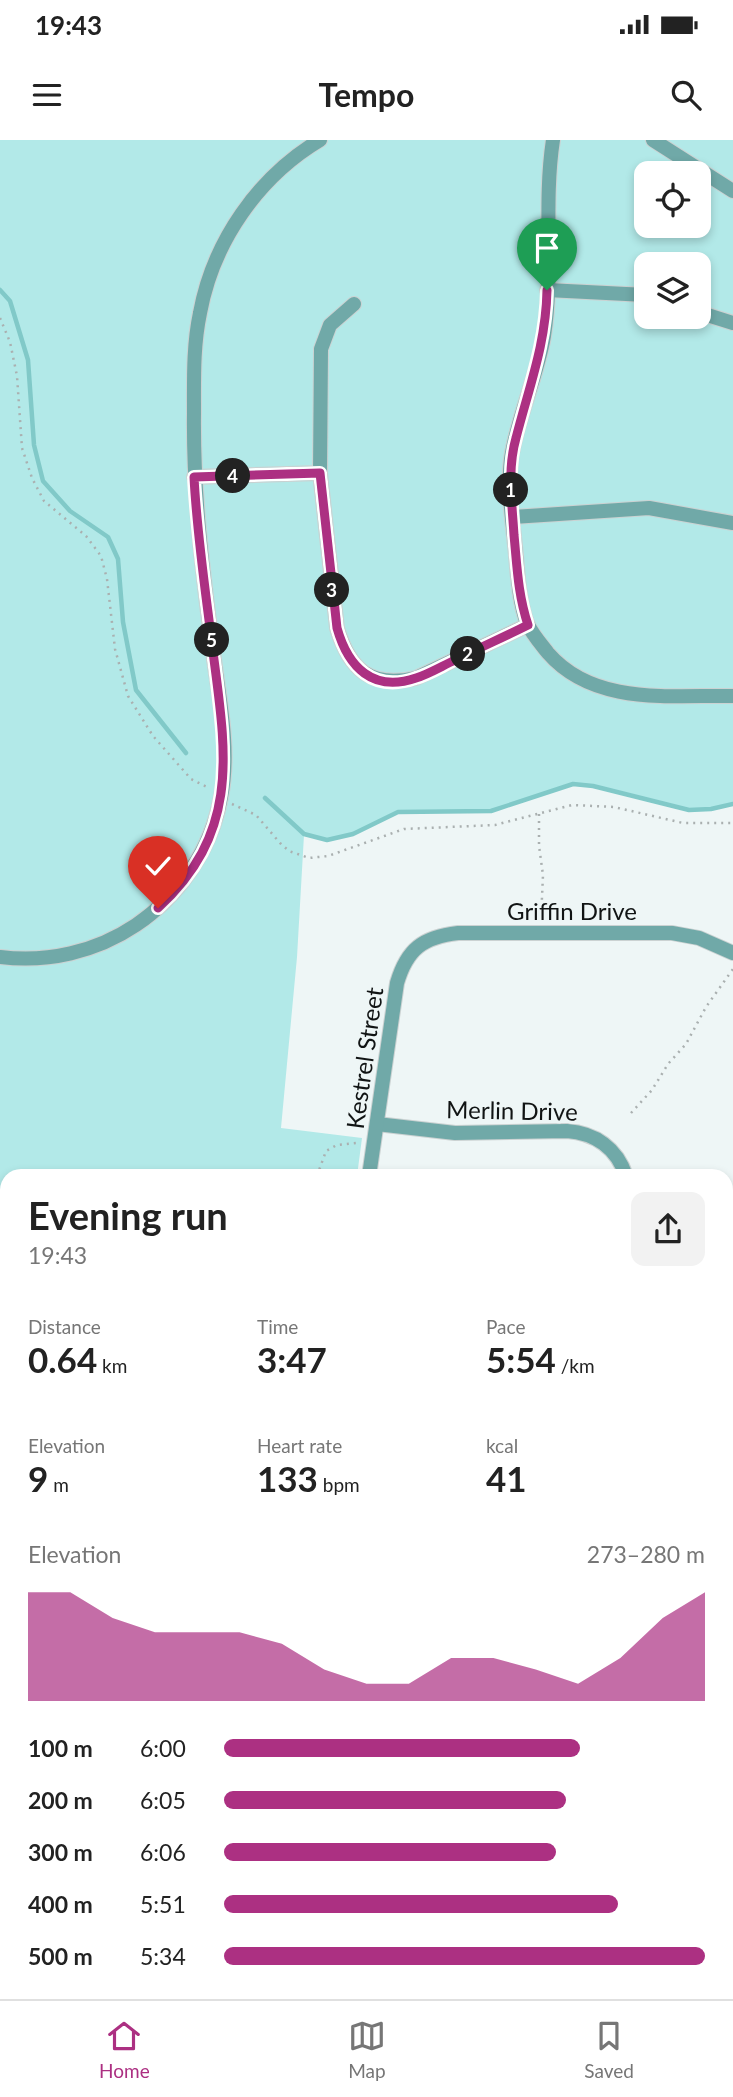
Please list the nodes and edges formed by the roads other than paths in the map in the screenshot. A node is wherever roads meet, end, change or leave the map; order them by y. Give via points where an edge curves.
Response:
1 (320, 140) edge
2 (553, 140) edge
3 (653, 140) edge
4 (733, 191) edge
5 (547, 290) junction
6 (634, 294) edge
7 (354, 304) dead end
8 (711, 316) edge
9 (733, 323) edge
10 (320, 473) junction
11 (194, 477) junction
12 (513, 517) junction
13 (733, 523) edge
14 (528, 625) junction
15 (733, 696) edge
16 (412, 950) joint
17 (733, 953) edge
18 (0, 957) edge
19 (377, 1124) junction
20 (370, 1169) edge
21 (623, 1169) edge

1 - 11 street via 260,191 234,226 214,266 196,336
2 - 5 street via 547,197
3 - 4 street
5 - 6 street
5 - 12 street via 538,363 511,461
7 - 10 street via 330,325 321,349
8 - 9 street
10 - 11 street
10 - 14 street via 337,628 346,652 361,672 387,682 416,678
11 - 18 street via 224,744 222,796 211,832 172,895 128,930 97,946 64,955
12 - 13 street via 649,508
12 - 14 street via 519,587
14 - 15 street via 556,662 595,686 638,695
16 - 17 street, Griffin Drive via 458,933 658,933 699,938
16 - 19 street, Kestrel Street via 397,983
19 - 20 street, Kestrel Street
19 - 21 street, Merlin Drive via 443,1132 585,1133 609,1147

